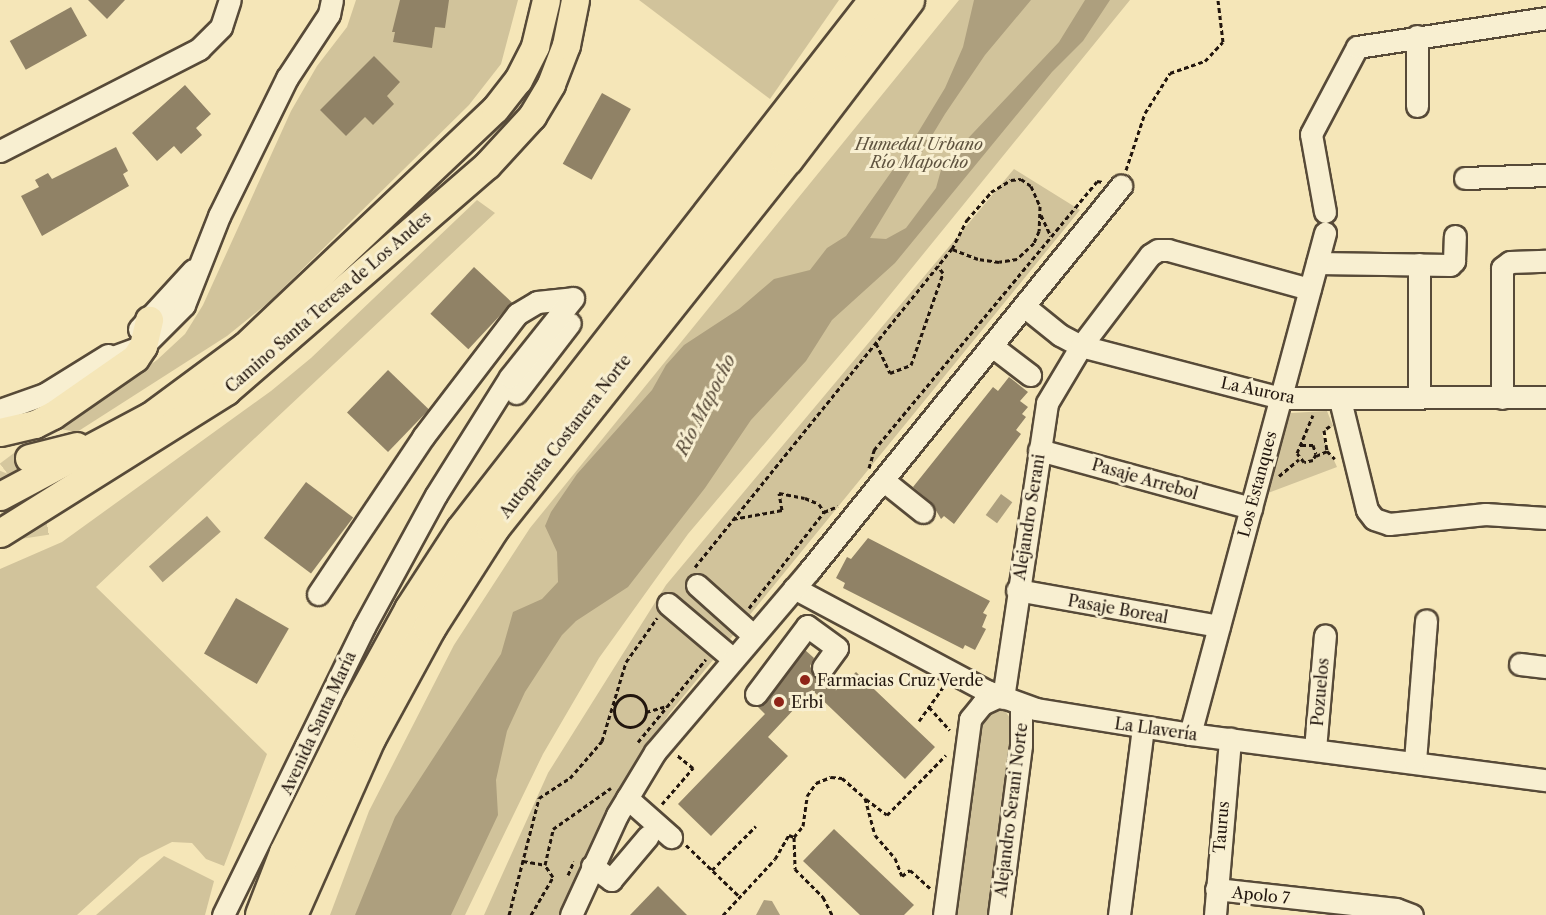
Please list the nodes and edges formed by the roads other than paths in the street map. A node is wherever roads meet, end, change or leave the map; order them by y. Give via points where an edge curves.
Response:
1 (230, 0) edge
2 (332, 0) edge
3 (546, 0) edge
4 (575, 0) edge
5 (876, 0) edge
6 (908, 0) edge
7 (1546, 18) edge
8 (1417, 36) junction
9 (1417, 106) dead end
10 (0, 151) edge
11 (1546, 175) edge
12 (1465, 178) dead end
13 (1121, 186) road end
14 (1325, 212) dead end
15 (1325, 233) dead end
16 (1455, 236) dead end
17 (1546, 261) edge
18 (1317, 263) junction
19 (1419, 264) junction
20 (196, 268) junction
21 (1310, 289) junction
22 (1024, 306) junction
23 (149, 320) junction
24 (144, 346) junction
25 (992, 346) junction
26 (1081, 346) junction
27 (99, 362) junction
28 (1030, 375) dead end
29 (1546, 397) edge
30 (1281, 398) junction
31 (1419, 398) junction
32 (1502, 398) junction
33 (1340, 400) junction
34 (0, 410) edge
35 (0, 432) edge
36 (1039, 450) junction
37 (112, 451) junction
38 (28, 458) tunnel mouth
39 (883, 480) junction
40 (2, 494) edge
41 (1251, 508) junction
42 (923, 512) dead end
43 (1546, 518) edge
44 (50, 520) tunnel mouth
45 (0, 533) edge
46 (697, 585) dead end
47 (794, 588) junction
48 (1017, 590) junction
49 (318, 594) dead end
50 (668, 604) dead end
51 (838, 612) junction
52 (1426, 620) dead end
53 (1219, 626) junction
54 (753, 635) junction
55 (1325, 635) dead end
56 (821, 636) junction
57 (732, 658) junction
58 (1520, 664) dead end
59 (823, 667) dead end
60 (1546, 667) edge
61 (956, 674) junction
62 (756, 694) dead end
63 (1008, 699) junction
64 (970, 719) junction
65 (1143, 728) junction
66 (1190, 734) junction
67 (1230, 739) junction
68 (1315, 749) junction
69 (1415, 761) junction
70 (1546, 780) edge
71 (619, 793) junction
72 (648, 836) dead end
73 (679, 837) road end
74 (592, 866) junction
75 (1216, 890) junction
76 (945, 907) edge
77 (572, 914) edge
78 (223, 915) edge
79 (262, 915) edge
80 (291, 915) edge
81 (999, 915) edge
82 (1119, 915) edge
83 (1215, 915) edge
84 (1412, 915) edge

1 - 10 street via 221,27 199,49
2 - 20 street via 329,14 276,100
3 - 37 main road, Camino Santa Teresa de Los Andes via 542,26 526,64 507,95 482,123 245,346
4 - 37 main road, Camino Santa Teresa de Los Andes via 566,45 551,84 532,116 507,145 247,374
5 - 79 highway, Autopista Costanera Norte via 463,530 411,610 358,707 286,854
6 - 80 highway, Autopista Costanera Norte via 787,159 493,528 430,627 380,718 343,792
7 - 8 street
8 - 9 street
8 - 14 street via 1357,47 1319,113 1312,141
11 - 12 street
13 - 22 street
15 - 18 street, Los Estanques
16 - 19 street via 1452,264
17 - 32 street via 1510,262 1503,268
18 - 19 street
18 - 21 street, Los Estanques
19 - 31 street
20 - 23 street
20 - 24 street via 184,305
21 - 26 street, Alejandro Serani via 1158,250 1150,255
21 - 30 street, Los Estanques
22 - 25 street
22 - 26 street, La Aurora via 1060,336
23 - 24 main road
23 - 27 street
24 - 27 street
24 - 35 main road via 135,358 54,415
25 - 28 street
25 - 39 street
26 - 30 street, La Aurora
26 - 36 street, Alejandro Serani via 1050,392
27 - 34 street via 45,394
29 - 32 street, La Aurora
30 - 33 street, La Aurora
30 - 41 street, Los Estanques
31 - 32 street, La Aurora
31 - 33 street, La Aurora
33 - 43 street via 1367,510 1374,519 1389,524 1485,514
36 - 41 street, Pasaje Arrebol
36 - 48 street, Alejandro Serani
37 - 38 main road via 57,448
37 - 40 main road, Camino Santa Teresa de Los Andes
37 - 44 main road via 85,494
37 - 45 main road, Camino Santa Teresa de Los Andes
39 - 42 street
39 - 47 street
41 - 53 street, Los Estanques
46 - 54 street
47 - 51 street, La Llavería
47 - 54 street
48 - 53 street, Pasaje Boreal
48 - 63 street, Alejandro Serani
49 - 78 street, Avenida Santa María via 423,437 517,314 537,302 573,298 573,318 416,533 364,627
50 - 57 street
51 - 56 street
51 - 61 street, La Llavería
52 - 69 street
53 - 66 street, Los Estanques
54 - 57 street
55 - 68 street, Pozuelos
56 - 59 street via 837,648
56 - 62 street via 807,626
57 - 71 street
58 - 60 street
61 - 63 street, La Llavería
61 - 64 street via 970,696
63 - 64 street via 982,704
63 - 65 street, La Llavería
63 - 81 street, Alejandro Serani Norte via 1021,745
64 - 76 street
65 - 66 street, La Llavería
65 - 82 street
66 - 67 street, La Llavería
67 - 68 street, La Llavería
67 - 75 street, Taurus
68 - 69 street, La Llavería
69 - 70 street, La Llavería
71 - 73 street
71 - 74 street
72 - 74 street via 611,880
74 - 77 street
75 - 83 street, Taurus
75 - 84 street, Apolo 7 via 1396,909

